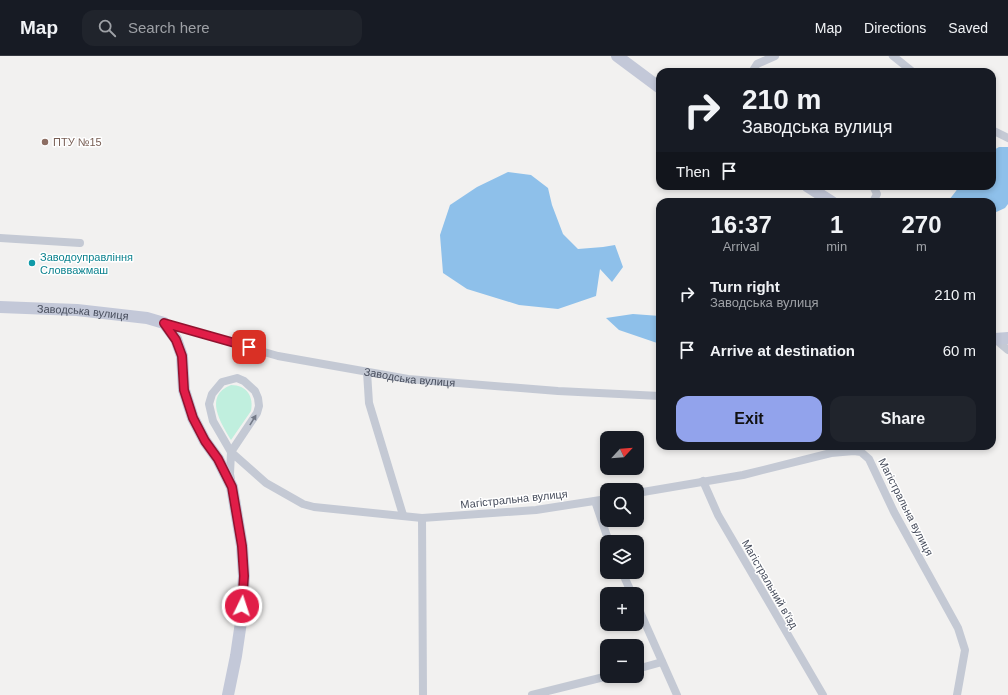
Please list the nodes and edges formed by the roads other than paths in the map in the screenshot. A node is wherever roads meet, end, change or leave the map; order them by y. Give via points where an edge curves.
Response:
1 (617, 56) edge
2 (775, 56) edge
3 (893, 56) edge
4 (754, 68) edge
5 (908, 68) edge
6 (656, 85) edge
7 (996, 132) edge
8 (1008, 138) edge
9 (813, 190) edge
10 (826, 198) edge
11 (0, 238) edge
12 (80, 243) dead end
13 (0, 307) edge
14 (164, 323) junction
15 (996, 338) edge
16 (1008, 338) edge
17 (996, 340) edge
18 (1008, 350) edge
19 (368, 372) junction
20 (656, 396) edge
21 (231, 452) junction
22 (703, 481) junction
23 (232, 487) junction
24 (644, 492) edge
25 (600, 500) edge
26 (595, 501) junction
27 (403, 516) junction
28 (422, 518) junction
29 (607, 535) edge
30 (644, 621) edge
31 (662, 662) junction
32 (644, 667) edge
33 (600, 678) edge
34 (228, 695) edge
35 (423, 695) edge
36 (532, 695) edge
37 (677, 695) edge
38 (823, 695) edge
39 (957, 695) edge

1 - 6 street
2 - 4 street via 757,64
3 - 5 street
7 - 8 street
9 - 10 street
11 - 12 street
13 - 14 street, Заводська вулиця via 77,310 147,318
14 - 19 street, Заводська вулиця via 278,356
14 - 23 street via 176,340 182,356 184,390 193,418
15 - 16 street
17 - 18 street
19 - 20 street, Заводська вулиця via 408,379
19 - 27 street via 369,403
21 -> 21 street via 259,406 255,391 244,380 237,378 222,382 212,394 209,404 213,421
21 - 23 street
21 - 27 street, Магістральна вулиця via 266,482 303,504
22 - 24 street, Магістральна вулиця
22 - 38 street, Магістральний в'їзд via 718,515
22 - 39 street, Магістральна вулиця via 743,475 831,453 861,452 869,459 894,512 958,628 965,650
23 - 34 street via 242,546 244,576 239,635
25 - 26 street, Магістральна вулиця
26 - 28 street, Магістральна вулиця via 536,510
26 - 29 street
27 - 28 street, Магістральна вулиця
28 - 35 street
30 - 31 street
31 - 32 street
31 - 37 street
33 - 36 street

